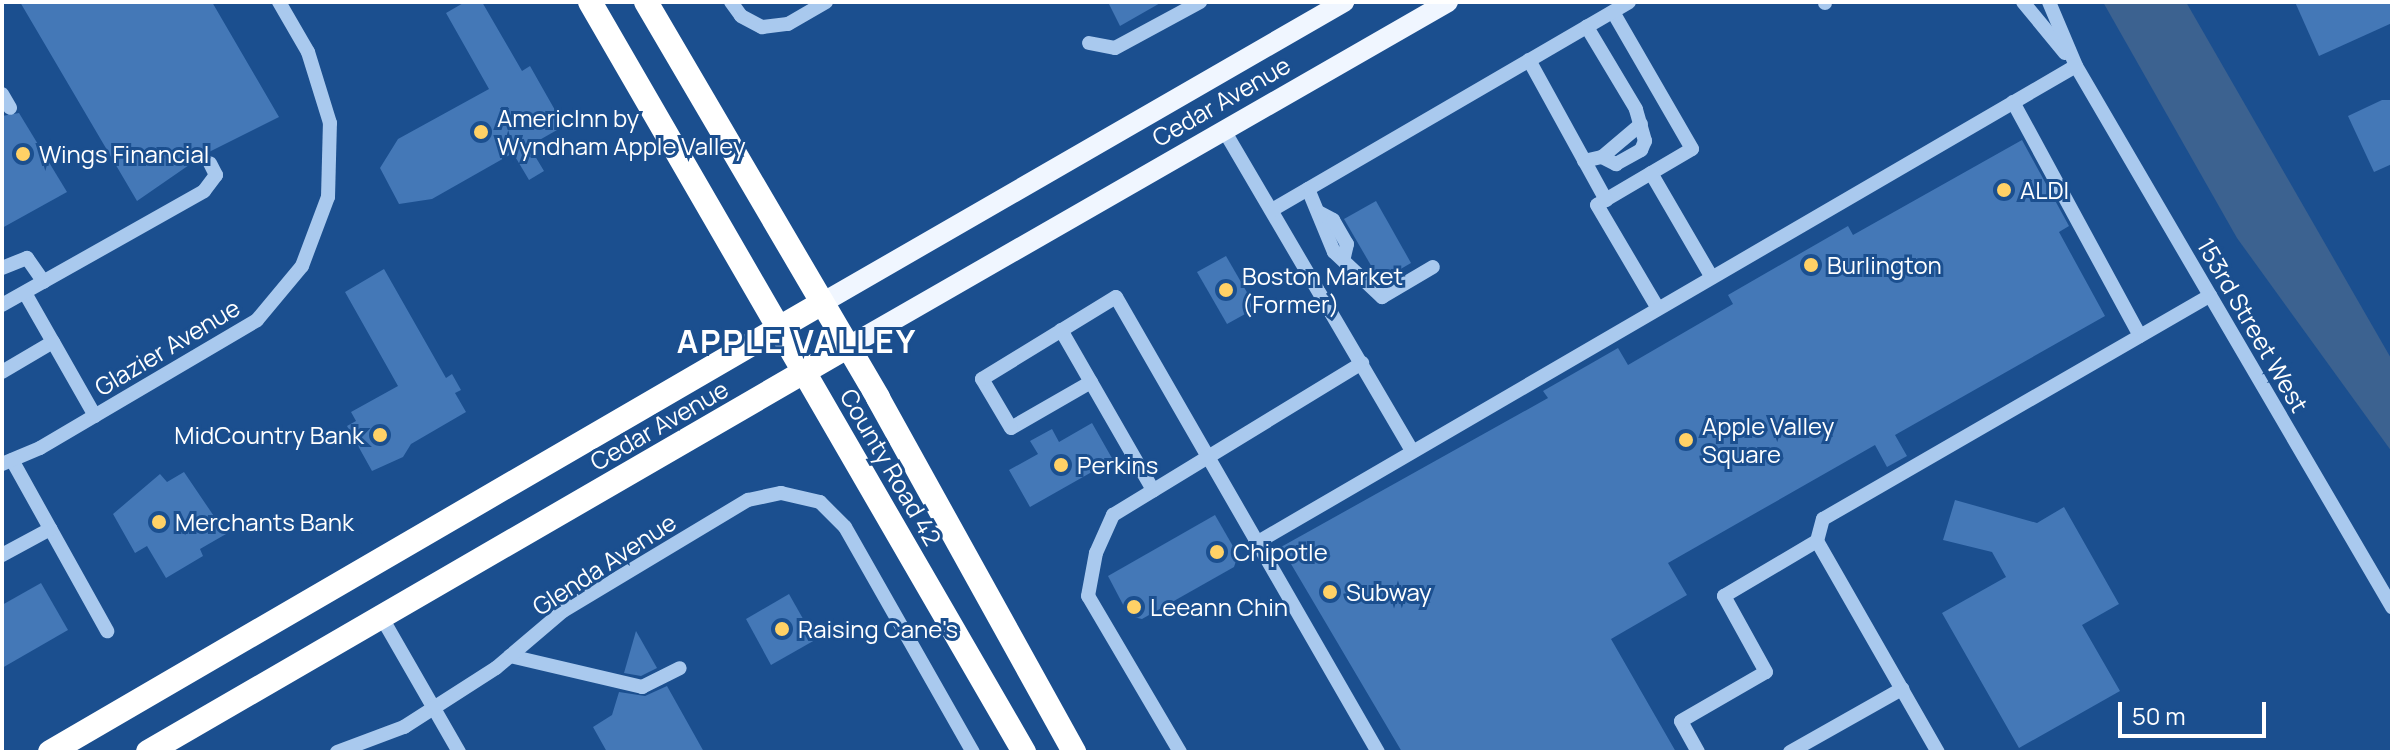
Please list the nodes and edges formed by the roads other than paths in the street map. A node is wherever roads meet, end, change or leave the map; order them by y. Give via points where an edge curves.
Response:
1 (279, 2) edge
2 (590, 2) edge
3 (646, 2) edge
4 (731, 2) edge
5 (826, 2) edge
6 (1200, 2) edge
7 (1344, 2) edge
8 (1448, 2) edge
9 (1629, 2) edge
10 (2023, 2) edge
11 (2049, 2) edge
12 (1613, 12) junction
13 (1587, 27) junction
14 (1089, 43) dead end
15 (1529, 60) junction
16 (2076, 66) junction
17 (2, 94) edge
18 (2013, 102) junction
19 (10, 108) dead end
20 (1225, 132) junction
21 (1584, 161) junction
22 (210, 163) dead end
23 (1651, 173) junction
24 (1308, 189) junction
25 (1606, 200) junction
26 (1272, 210) junction
27 (1433, 267) dead end
28 (2, 268) edge
29 (1711, 276) junction
30 (44, 282) junction
31 (25, 293) junction
32 (2210, 296) junction
33 (822, 303) junction
34 (2, 305) edge
35 (1657, 307) junction
36 (778, 326) junction
37 (1061, 330) junction
38 (2140, 336) junction
39 (53, 342) junction
40 (847, 347) junction
41 (1362, 363) junction
42 (2, 372) edge
43 (805, 373) junction
44 (1091, 382) junction
45 (95, 416) junction
46 (1411, 449) junction
47 (1208, 457) junction
48 (7, 462) edge
49 (1153, 490) junction
50 (50, 529) junction
51 (1817, 541) junction
52 (1258, 542) junction
53 (2, 555) edge
54 (2392, 607) edge
55 (382, 618) junction
56 (107, 631) dead end
57 (510, 656) junction
58 (680, 668) dead end
59 (1902, 689) junction
60 (434, 708) junction
61 (50, 752) edge
62 (148, 752) edge
63 (337, 752) edge
64 (459, 752) edge
65 (973, 752) edge
66 (1024, 752) edge
67 (1074, 752) edge
68 (1180, 752) edge
69 (1378, 752) edge
70 (1698, 752) edge
71 (1790, 752) edge
72 (1938, 752) edge

1 - 45 street, Glazier Avenue via 308,52 330,123 328,197 302,266 257,320
2 - 36 highway, County Road 42
3 - 33 highway, County Road 42
4 - 5 street via 741,16 762,27 788,24
6 - 14 street via 1115,48
7 - 33 main road, Cedar Avenue
8 - 20 main road, Cedar Avenue
9 - 12 street
10 - 16 street, 153rd Street West
11 - 16 street, 153rd Street West
12 - 13 street
12 - 23 street via 1692,149
13 - 15 street
13 - 21 street via 1641,124 1641,150 1616,164 1602,157
15 - 21 street
15 - 24 street
16 - 18 street
16 - 32 street, 153rd Street West
17 - 19 street
18 - 29 street
18 - 38 street
20 - 26 street
20 - 40 main road, Cedar Avenue
21 - 25 street
22 - 30 street via 216,175 204,191
23 - 25 street
23 - 29 street
24 - 26 street
24 - 27 street via 1320,213 1333,220 1347,244 1344,257 1382,297
25 - 35 street via 1597,205
26 - 41 street
28 - 30 street via 27,258
29 - 35 street
30 - 31 street
31 - 34 street
31 - 39 street
32 - 38 street
32 - 54 street, 153rd Street West
33 - 36 highway, Cedar Avenue
33 - 40 highway, County Road 42
35 - 46 street
36 - 43 highway, County Road 42
36 - 61 highway, Cedar Avenue
37 - 44 street
37 - 44 street via 982,379 1011,428
37 - 47 street via 1116,297
38 - 51 street via 1823,519
39 - 42 street
39 - 45 street
40 - 43 highway, Cedar Avenue
40 - 67 highway, County Road 42
41 - 46 street
41 - 47 street
43 - 55 highway, Cedar Avenue
43 - 66 highway, County Road 42
44 - 49 street
45 - 48 street, Glazier Avenue
46 - 52 street
47 - 49 street
47 - 52 street
48 - 50 street
49 - 68 street via 1113,515 1096,553 1088,596
50 - 53 street
50 - 56 street
51 - 59 street
51 - 70 street via 1724,596 1766,672 1681,721
52 - 69 street
55 - 60 street
55 - 62 highway, Cedar Avenue
57 - 58 street via 642,687
57 - 60 street, Glenda Avenue
57 - 65 street, Glenda Avenue via 563,611 748,500 801,495 820,502 845,527
59 - 71 street
59 - 72 street
60 - 63 street, Glenda Avenue via 404,727
60 - 64 street

